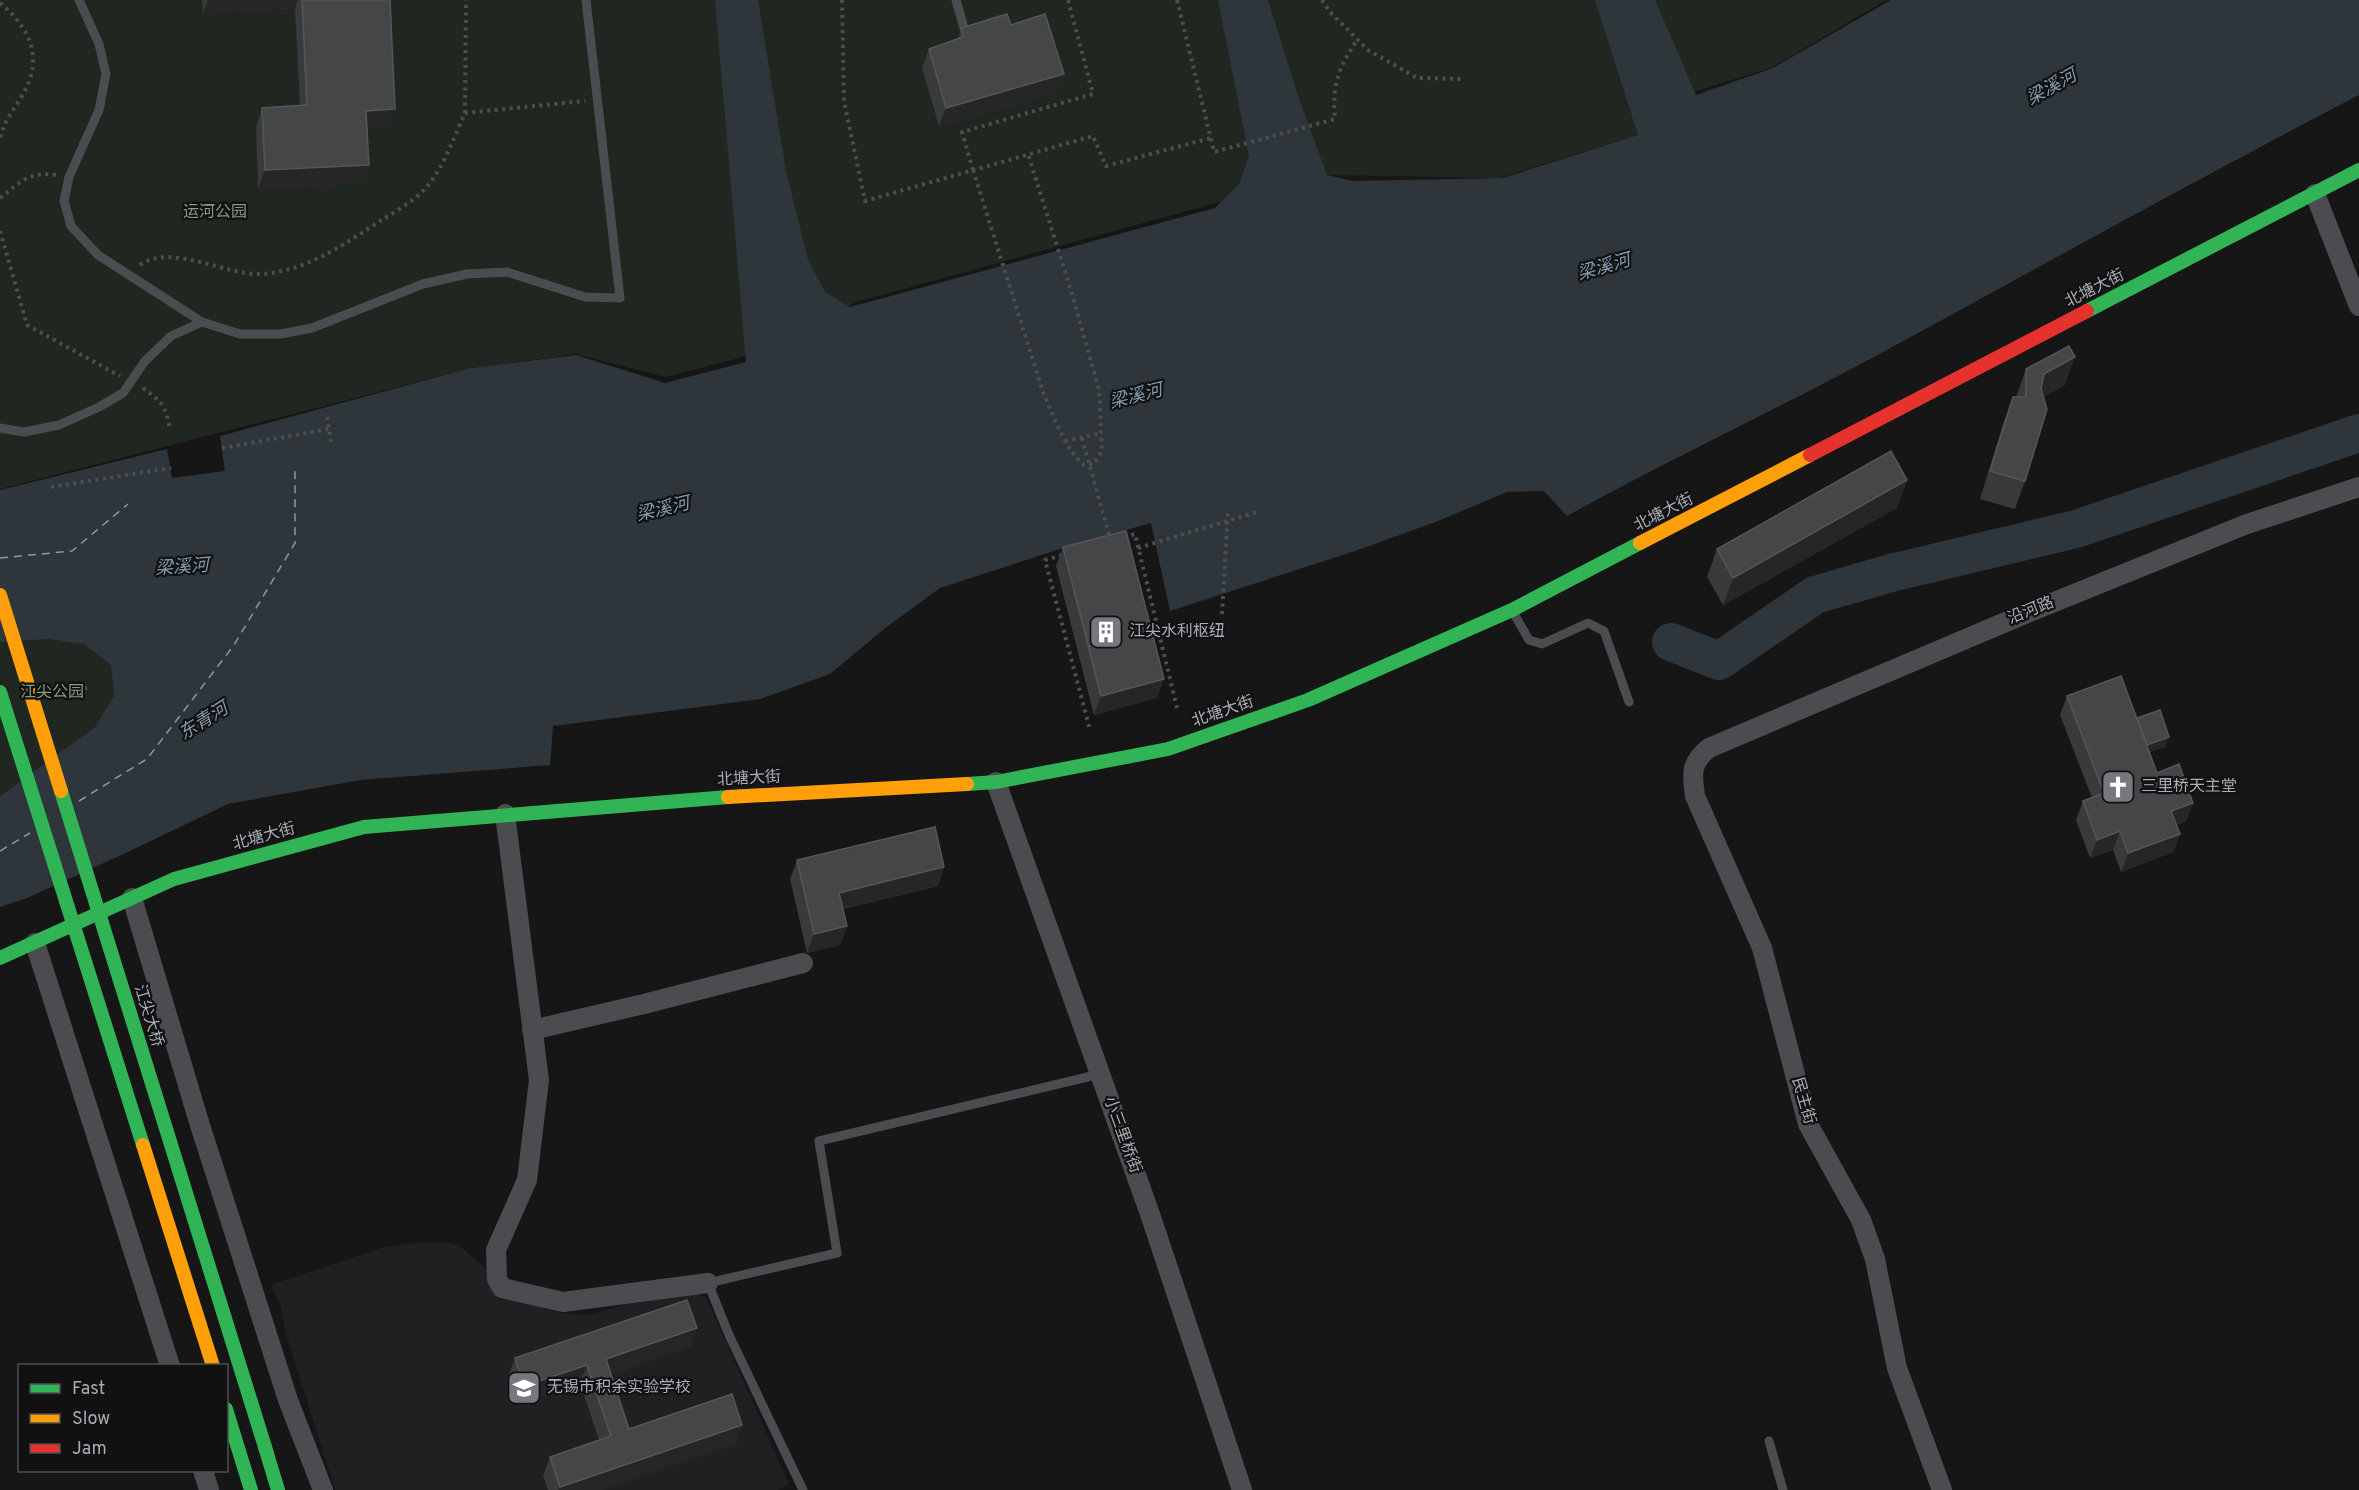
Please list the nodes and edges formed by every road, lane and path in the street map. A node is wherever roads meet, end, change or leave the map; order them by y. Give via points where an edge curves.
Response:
1 (79, 0) edge
2 (466, 0) edge
3 (586, 0) edge
4 (842, 0) edge
5 (956, 0) edge
6 (1068, 0) edge
7 (1177, 0) edge
8 (1322, 0) edge
9 (0, 3) edge
10 (964, 28) edge
11 (1357, 40) junction
12 (1465, 79) dead end
13 (597, 99) junction
14 (465, 113) junction
15 (1211, 138) junction
16 (0, 141) edge
17 (1028, 154) junction
18 (973, 170) junction
19 (2359, 170) edge
20 (69, 177) junction
21 (2315, 194) junction
22 (0, 198) edge
23 (0, 231) edge
24 (126, 275) junction
25 (2359, 306) edge
26 (202, 322) junction
27 (131, 381) junction
28 (327, 417) dead end
29 (0, 428) edge
30 (329, 429) junction
31 (170, 430) dead end
32 (1102, 433) junction
33 (1082, 438) junction
34 (1065, 441) junction
35 (331, 442) dead end
36 (222, 448) dead end
37 (171, 468) dead end
38 (51, 487) dead end
39 (2359, 487) edge
40 (1228, 510) dead end
41 (1260, 511) dead end
42 (1227, 521) junction
43 (1138, 548) junction
44 (1067, 554) edge
45 (0, 595) edge
46 (1512, 610) junction
47 (1222, 614) dead end
48 (0, 692) edge
49 (1629, 702) dead end
50 (1178, 712) dead end
51 (1090, 730) dead end
52 (1709, 748) joint
53 (996, 782) junction
54 (505, 814) junction
55 (132, 898) junction
56 (35, 943) junction
57 (0, 958) edge
58 (803, 963) dead end
59 (532, 1030) junction
60 (1100, 1074) junction
61 (708, 1283) junction
62 (170, 1364) edge
63 (213, 1364) edge
64 (228, 1415) edge
65 (1769, 1441) dead end
66 (204, 1472) edge
67 (209, 1490) edge
68 (251, 1490) edge
69 (278, 1490) edge
70 (323, 1490) edge
71 (803, 1490) edge
72 (1242, 1490) edge
73 (1783, 1490) edge
74 (1942, 1490) edge

1 - 20 lane via 99,44 106,74 99,110
2 - 14 path
3 - 13 lane
4 - 18 path via 844,101 865,201
5 - 10 lane
6 - 18 path via 1092,94 962,132
7 - 15 path
8 - 11 path
9 - 16 path via 19,21 32,45 32,71
11 - 12 path via 1417,78
11 - 15 path via 1344,61 1333,93 1335,119 1214,152
13 - 14 path
13 - 26 lane via 620,297 585,297 507,272 467,274 423,284 312,328 281,334 240,334
14 - 24 path via 436,172 421,192 333,252 297,267 260,274 166,258 144,262
15 - 17 path via 1106,166 1093,136
17 - 18 path
17 - 32 path, bridge via 1099,389
18 - 34 path, bridge via 1043,392
19 - 21 main road, 北塘大街
20 - 22 path via 39,172
20 - 24 lane via 64,201 71,226 98,255
21 - 25 street
21 - 46 main road, 北塘大街
23 - 27 path via 27,325
24 - 26 lane
26 - 27 lane via 171,336
27 - 29 lane via 123,393 59,425 24,432
27 - 31 path via 160,400
28 - 30 path
30 - 35 path
30 - 36 path
32 - 33 path
32 - 34 path, bridge via 1102,451 1094,464 1083,465
33 - 34 path
33 - 43 path via 1111,541 1135,534
37 - 38 path
39 - 52 street, 沿河路 via 2247,524
40 - 42 path
41 - 42 path
42 - 43 path
42 - 47 path
43 - 50 path
44 - 51 path via 1046,560
45 - 69 main road, 江尖大桥, bridge
46 - 49 lane via 1528,640 1542,644 1588,623 1604,631
46 - 53 main road, 北塘大街 via 1308,700 1168,749
48 - 63 main road, bridge
52 - 74 street, 民主街 via 1698,756 1692,773 1695,796 1762,948 1808,1124 1861,1220 1875,1259 1897,1368
53 - 54 main road, 北塘大街
53 - 60 street, 小三里桥街
54 - 55 main road, 北塘大街 via 364,827 174,879
54 - 59 street
55 - 56 main road, 北塘大街
55 - 70 street via 277,1367
56 - 57 main road, 北塘大街
56 - 62 street
58 - 59 street
59 - 61 street via 540,1080 527,1180 496,1250 496,1279 502,1288 562,1302
60 - 61 lane via 819,1141 837,1253
60 - 72 street, 小三里桥街
61 - 71 lane
64 - 68 main road
65 - 73 lane
66 - 67 street

